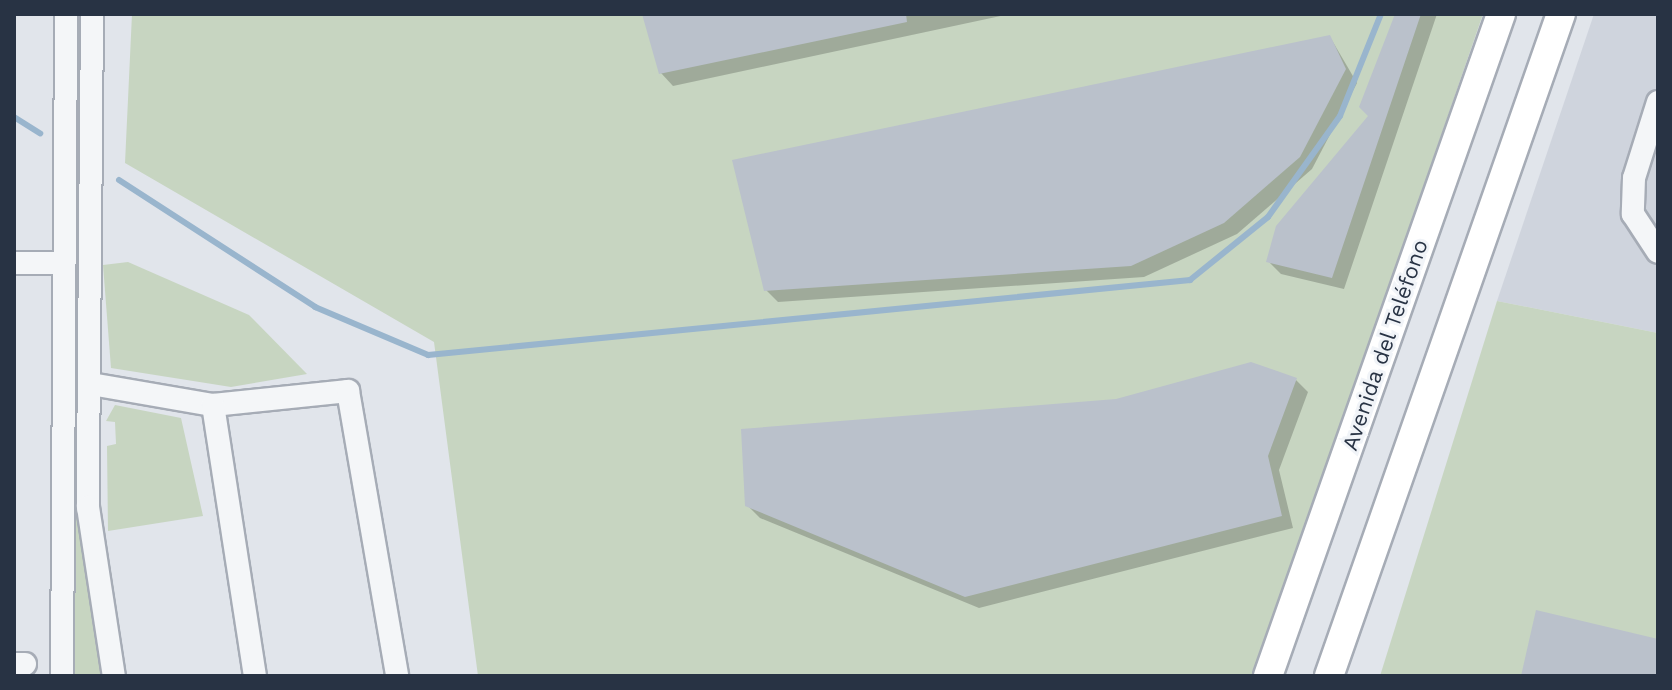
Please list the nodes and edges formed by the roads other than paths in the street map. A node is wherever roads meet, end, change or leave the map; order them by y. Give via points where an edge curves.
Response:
1 (66, 14) edge
2 (92, 14) edge
3 (1501, 14) edge
4 (1561, 14) edge
5 (1658, 102) edge
6 (65, 218) junction
7 (93, 219) junction
8 (1658, 252) edge
9 (14, 263) edge
10 (64, 263) junction
11 (91, 390) junction
12 (61, 395) junction
13 (213, 405) junction
14 (62, 676) edge
15 (114, 676) edge
16 (255, 676) edge
17 (397, 676) edge
18 (1268, 676) edge
19 (1329, 676) edge

1 - 6 street
2 - 7 street
3 - 18 main road, Avenida del Teléfono
4 - 19 main road
5 - 8 street via 1634,178 1633,214
6 - 7 street
6 - 10 street
7 - 11 street
9 - 10 street
10 - 12 street
11 - 12 street
11 - 13 street
11 - 15 street via 89,530
12 - 14 street
13 - 16 street
13 - 17 street via 337,389 355,401

